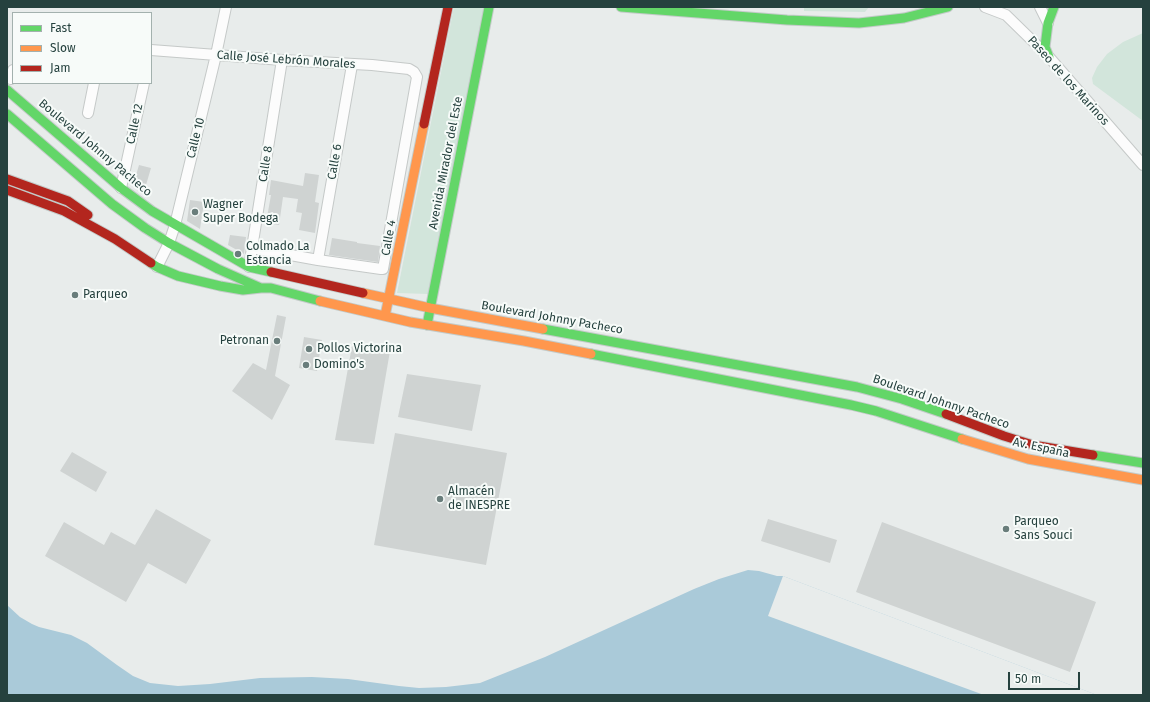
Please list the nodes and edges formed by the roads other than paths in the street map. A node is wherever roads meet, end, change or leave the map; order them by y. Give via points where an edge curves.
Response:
1 (226, 7) edge
2 (448, 7) edge
3 (489, 7) edge
4 (621, 7) edge
5 (948, 7) edge
6 (985, 7) edge
7 (1040, 7) edge
8 (1054, 7) edge
9 (1048, 23) junction
10 (152, 51) edge
11 (216, 55) junction
12 (1049, 57) junction
13 (282, 60) junction
14 (352, 65) junction
15 (417, 77) joint
16 (94, 84) edge
17 (144, 84) edge
18 (7, 90) edge
19 (88, 113) dead end
20 (7, 114) edge
21 (1143, 165) edge
22 (7, 179) edge
23 (121, 188) junction
24 (7, 190) edge
25 (175, 225) junction
26 (115, 239) junction
27 (169, 243) junction
28 (252, 248) junction
29 (318, 260) junction
30 (157, 267) junction
31 (249, 267) junction
32 (261, 288) junction
33 (388, 299) junction
34 (430, 308) junction
35 (385, 316) junction
36 (427, 324) junction
37 (1143, 463) edge
38 (1143, 480) edge

1 - 11 street, Calle 10
2 - 33 main road
3 - 34 main road, Avenida Mirador del Este
4 - 5 main road via 859,23 904,18
6 - 12 street, Paseo de los Marinos via 1006,15
7 - 9 street
8 - 9 main road
9 - 12 main road via 1045,47
10 - 11 street, Calle José Lebrón Morales
11 - 13 street, Calle José Lebrón Morales
11 - 25 street, Calle 10
12 - 21 street, Paseo de los Marinos
13 - 14 street, Calle José Lebrón Morales
13 - 28 street, Calle 8
14 - 15 street, Calle José Lebrón Morales via 409,69
14 - 29 street, Calle 6
15 - 29 street, Calle 4 via 383,269
16 - 19 street
17 - 23 street, Calle 12
18 - 23 main road, Boulevard Johnny Pacheco
20 - 27 main road via 112,204
22 - 26 main road via 68,201 104,226
23 - 25 main road, Boulevard Johnny Pacheco
24 - 26 main road via 64,211
25 - 27 street, Calle 10
25 - 31 main road, Boulevard Johnny Pacheco
26 - 30 main road
27 - 30 street, Calle 10
27 - 32 main road via 218,270
28 - 29 street, Calle 4
28 - 31 street, Calle 8
30 - 32 main road via 178,276 220,286 244,290
31 - 33 main road, Boulevard Johnny Pacheco
32 - 35 main road via 271,288
33 - 34 main road, Boulevard Johnny Pacheco
33 - 35 main road
34 - 36 main road, Avenida Mirador del Este
34 - 37 main road, Boulevard Johnny Pacheco via 857,387 902,399 1033,445
35 - 36 main road
36 - 38 main road, Av. España via 851,405 1028,459

